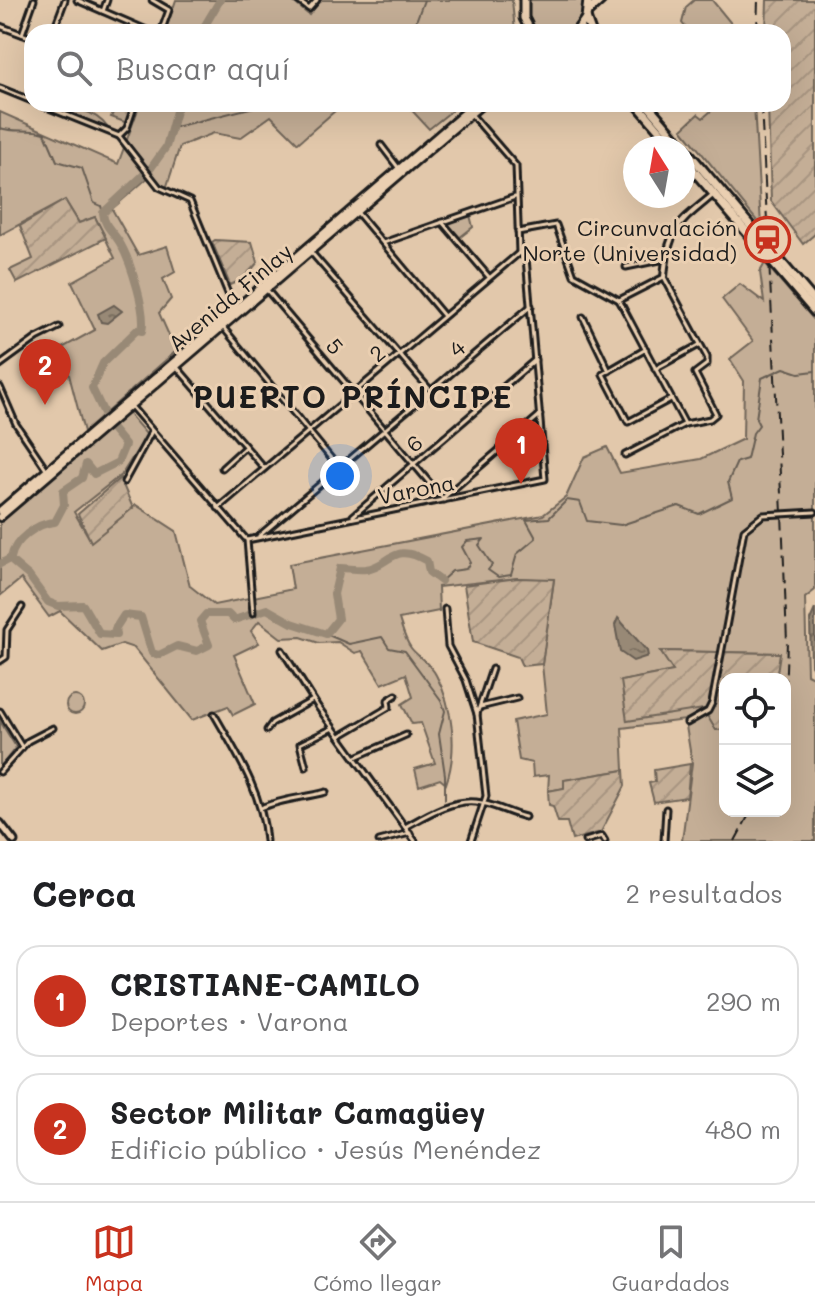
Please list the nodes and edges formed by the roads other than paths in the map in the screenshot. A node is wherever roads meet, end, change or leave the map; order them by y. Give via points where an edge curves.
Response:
1 (34, 0) edge
2 (65, 0) edge
3 (77, 0) edge
4 (107, 0) edge
5 (152, 0) edge
6 (297, 0) edge
7 (317, 0) edge
8 (524, 0) edge
9 (588, 0) edge
10 (601, 0) edge
11 (103, 11) junction
12 (587, 15) junction
13 (26, 24) edge
14 (56, 24) edge
15 (133, 24) edge
16 (164, 24) edge
17 (526, 24) edge
18 (581, 24) edge
19 (589, 24) edge
20 (0, 26) edge
21 (24, 28) edge
22 (22, 34) joint
23 (0, 88) edge
24 (24, 98) edge
25 (59, 112) edge
26 (132, 112) edge
27 (470, 112) joint
28 (644, 112) edge
29 (653, 112) edge
30 (119, 136) junction
31 (665, 136) edge
32 (381, 145) dead end
33 (695, 170) edge
34 (401, 171) junction
35 (716, 192) junction
36 (515, 197) junction
37 (355, 210) junction
38 (442, 222) junction
39 (517, 233) junction
40 (383, 243) junction
41 (309, 250) junction
42 (519, 253) junction
43 (665, 259) junction
44 (626, 267) dead end
45 (664, 277) junction
46 (489, 278) junction
47 (265, 288) junction
48 (619, 300) junction
49 (815, 302) edge
50 (531, 306) junction
51 (815, 312) edge
52 (236, 313) junction
53 (444, 316) junction
54 (583, 317) dead end
55 (221, 325) junction
56 (59, 327) dead end
57 (699, 345) junction
58 (646, 349) junction
59 (399, 354) junction
60 (535, 360) junction
61 (0, 365) edge
62 (175, 365) junction
63 (655, 369) junction
64 (609, 371) junction
65 (0, 387) edge
66 (431, 391) junction
67 (354, 393) junction
68 (671, 399) junction
69 (129, 403) junction
70 (540, 415) junction
71 (685, 424) junction
72 (385, 429) junction
73 (152, 431) junction
74 (309, 431) junction
75 (245, 447) junction
76 (625, 455) dead end
77 (414, 464) junction
78 (222, 468) dead end
79 (264, 468) junction
80 (339, 468) junction
81 (49, 472) junction
82 (124, 482) dead end
83 (442, 500) junction
84 (12, 504) junction
85 (218, 508) junction
86 (0, 511) edge
87 (815, 512) edge
88 (0, 517) edge
89 (350, 519) junction
90 (257, 538) junction
91 (247, 540) junction
92 (22, 607) dead end
93 (445, 609) dead end
94 (253, 613) dead end
95 (282, 650) dead end
96 (0, 661) edge
97 (492, 669) dead end
98 (396, 695) dead end
99 (517, 698) dead end
100 (313, 700) junction
101 (480, 707) junction
102 (0, 711) edge
103 (214, 714) dead end
104 (477, 714) junction
105 (687, 723) dead end
106 (53, 728) dead end
107 (334, 728) junction
108 (267, 730) dead end
109 (406, 735) dead end
110 (340, 736) junction
111 (22, 747) junction
112 (356, 757) junction
113 (306, 767) dead end
114 (0, 772) edge
115 (326, 792) dead end
116 (484, 804) junction
117 (261, 808) junction
118 (666, 809) dead end
119 (525, 817) dead end
120 (0, 823) edge
121 (405, 827) junction
122 (410, 833) junction
123 (14, 841) edge
124 (266, 841) edge
125 (379, 841) edge
126 (415, 841) edge
127 (471, 841) edge
128 (585, 841) edge
129 (605, 841) edge
130 (664, 841) edge

1 - 13 street
2 - 14 street
3 - 11 street
4 - 11 street
5 - 16 street via 169,10
6 - 7 street via 309,9
8 - 17 highway
9 - 12 highway
10 - 12 highway
11 - 15 street
12 - 18 highway
12 - 19 highway
20 - 22 street
21 - 22 street
23 - 24 street
25 - 30 street
26 - 30 street
27 - 34 main road, Avenida Finlay
27 - 36 street via 516,166
28 - 31 highway
29 - 35 highway
30 - 52 street via 151,177 190,201
32 - 34 street
33 - 35 highway
34 - 37 main road, Avenida Finlay
35 - 43 street via 675,227
35 - 49 highway
35 - 51 highway
36 - 38 street
36 - 39 street
37 - 40 street
37 - 41 main road, Avenida Finlay
38 - 40 street
38 - 46 street
39 - 42 street
39 - 48 street via 556,225 574,275
40 - 53 street
41 - 47 main road, Avenida Finlay
41 - 59 street
42 - 46 street, 2
42 - 50 street via 526,258
43 - 44 street
43 - 45 street
45 - 48 street
45 - 57 street
46 - 53 street, 2
47 - 52 main road, Avenida Finlay
47 - 67 street, 5
48 - 58 street
50 - 60 street
50 - 66 street, 4
52 - 55 main road, Avenida Finlay
53 - 59 street, 2
54 - 64 street
55 - 62 main road, Avenida Finlay
55 - 74 street
56 - 61 street
57 - 63 street
57 - 71 street via 708,361 695,373 716,416
58 - 63 street
58 - 64 street
59 - 66 street
59 - 67 street, 2
60 - 70 street
60 - 77 street, 6
62 - 69 main road, Avenida Finlay
62 - 75 street
63 - 68 street
64 - 68 street via 603,374 628,422
65 - 81 street via 12,416
66 - 72 street, 4
67 - 72 street, 5
67 - 74 street, 2
68 - 71 street
69 - 73 street
69 - 81 main road, Avenida Finlay
70 - 83 street
70 - 83 street, Varona via 545,479
71 - 76 street
72 - 77 street, 5
72 - 80 street, 4
73 - 82 street
73 - 85 street
74 - 79 street, 2
74 - 80 street
75 - 78 street
75 - 79 street
77 - 83 street, 5
77 - 89 street, 6
79 - 85 street, 2
80 - 90 street, 4
81 - 84 main road, Avenida Finlay
83 - 89 street, Varona
84 - 86 main road, Avenida Finlay
84 - 88 main road, Avenida Finlay
85 - 91 street
87 - 105 street via 763,515 744,530 712,703
89 - 90 street, Varona
90 - 91 street, Varona
91 - 94 street
92 - 96 street via 7,630 6,657
93 - 104 street via 448,646
95 - 100 street
97 - 101 street
98 - 110 street via 388,700 389,707
99 - 101 street
100 - 107 street
100 - 108 street
101 - 104 street
102 - 111 street
103 - 117 street
104 - 116 street
106 - 111 street
107 - 110 street
107 - 113 street via 300,744
109 - 112 street
110 - 112 street
111 - 114 street
112 - 121 street
115 - 117 street
116 - 119 street
116 - 121 street via 466,802 434,811
116 - 127 street
117 - 124 street
118 - 130 street
120 - 123 main road
121 - 122 street
122 - 125 street
122 - 126 street
128 - 129 street via 602,836

